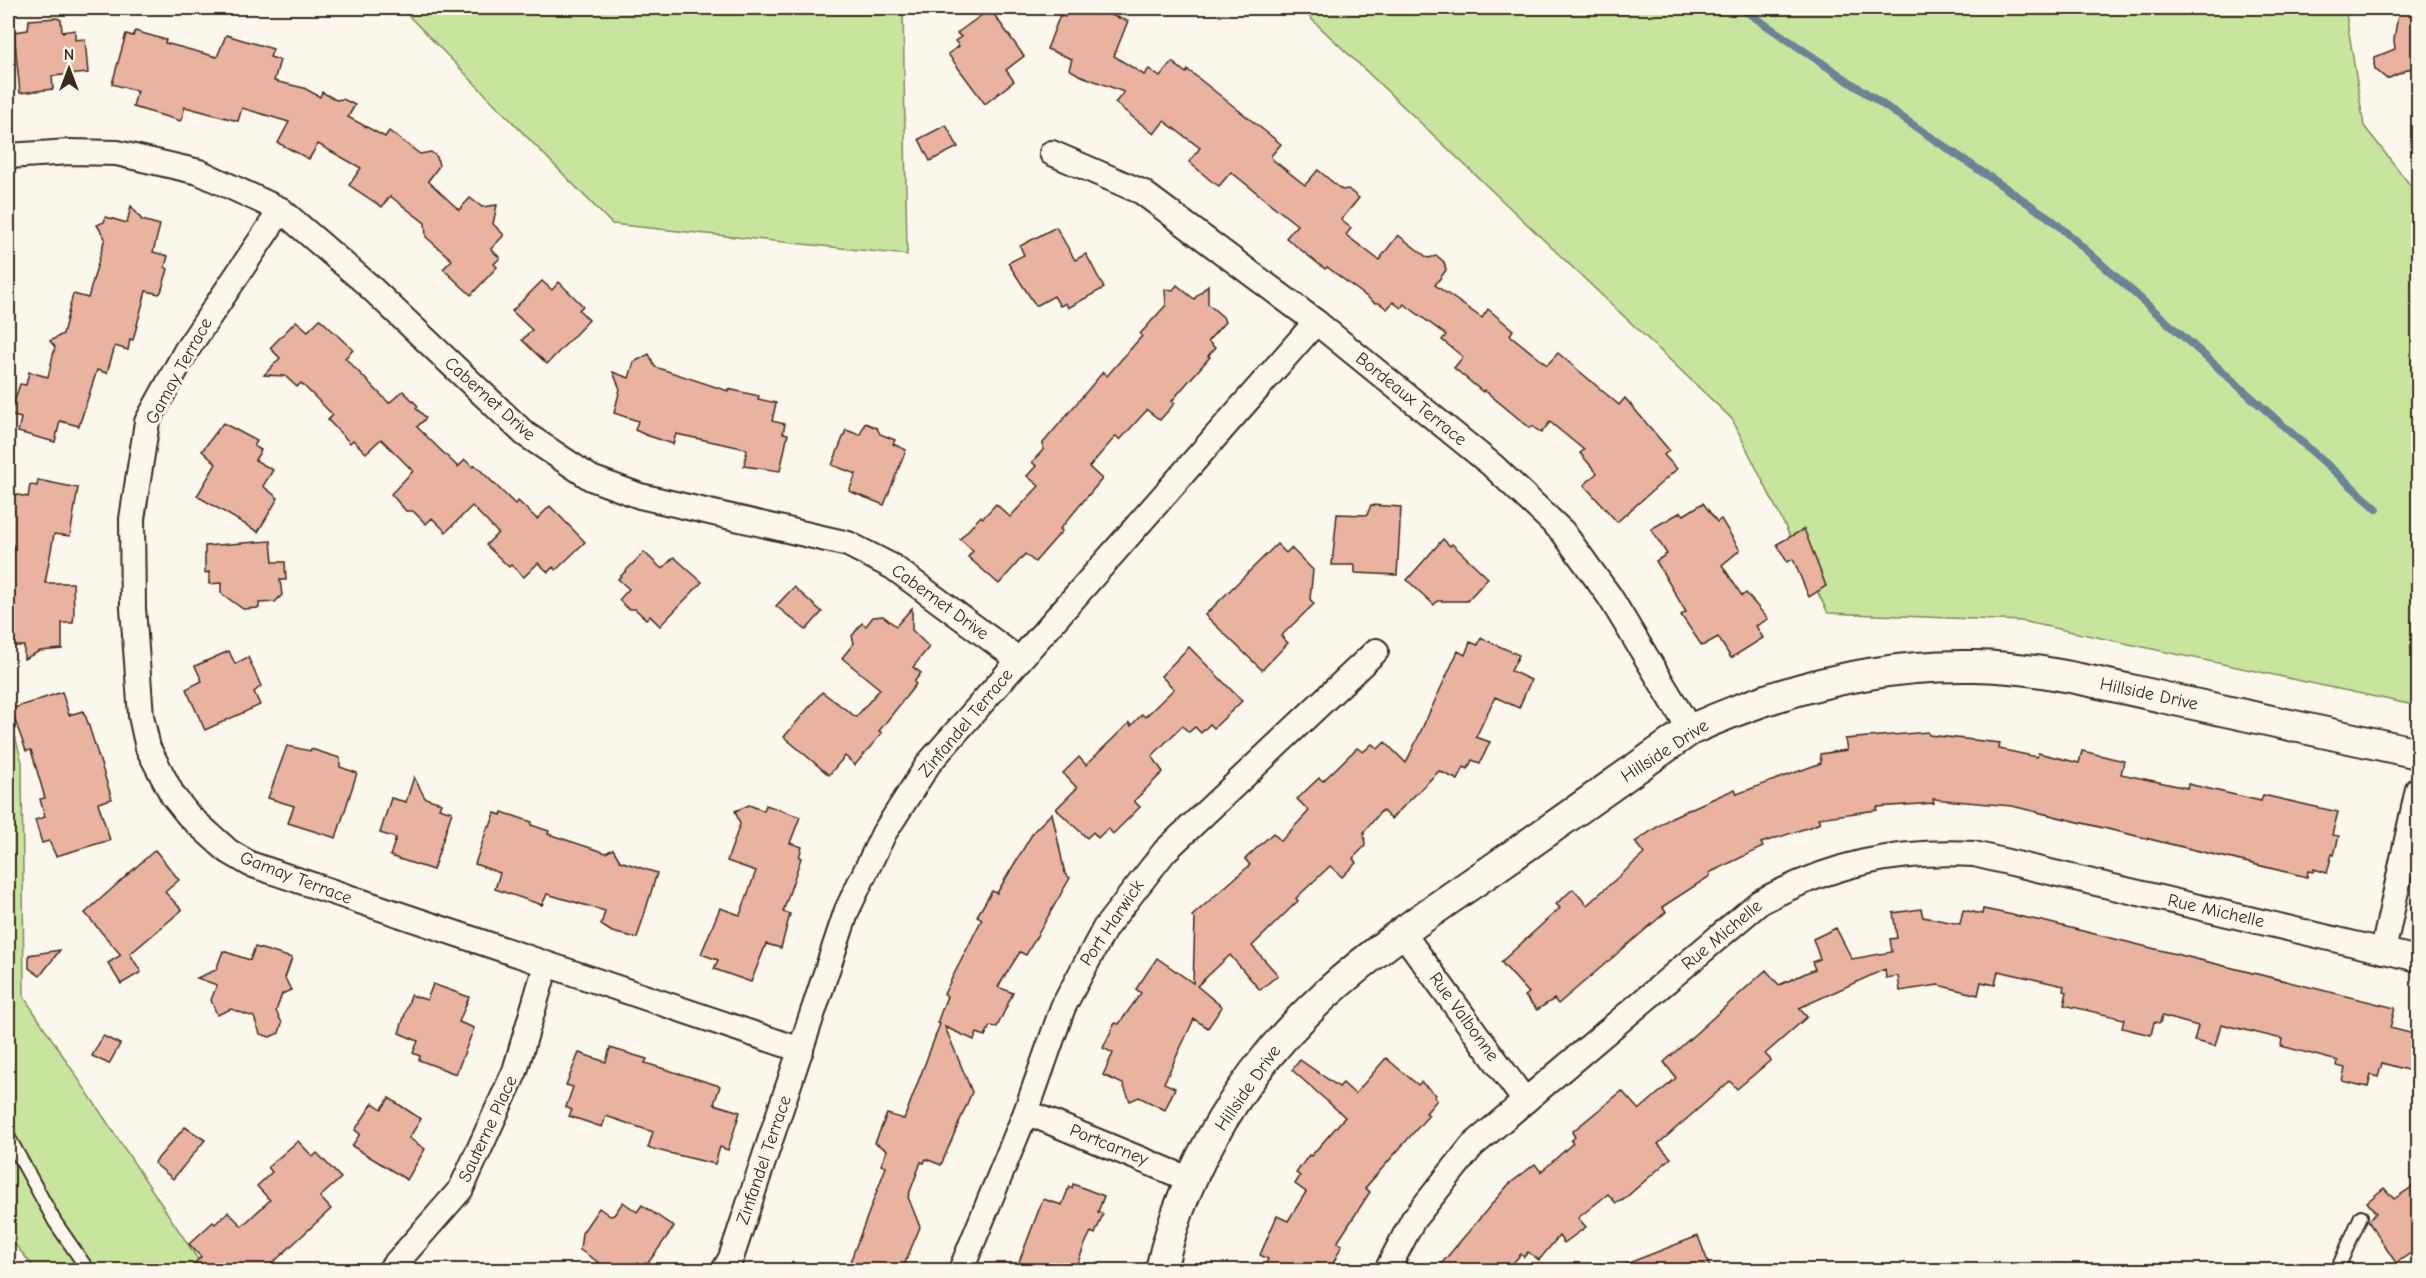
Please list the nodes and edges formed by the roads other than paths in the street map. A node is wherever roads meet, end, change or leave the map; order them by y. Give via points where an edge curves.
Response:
1 (1052, 153) dead end
2 (8, 156) edge
3 (281, 210) junction
4 (1316, 322) junction
5 (1376, 651) dead end
6 (1019, 660) junction
7 (1690, 730) junction
8 (2418, 753) edge
9 (2418, 789) edge
10 (1402, 932) junction
11 (2383, 951) junction
12 (2418, 959) edge
13 (546, 965) junction
14 (801, 1050) junction
15 (1525, 1101) junction
16 (1026, 1112) junction
17 (8, 1136) edge
18 (1191, 1180) junction
19 (2361, 1216) dead end
20 (88, 1270) edge
21 (390, 1270) edge
22 (724, 1270) edge
23 (961, 1270) edge
24 (1161, 1270) edge
25 (1387, 1270) edge
26 (2337, 1270) edge

1 - 4 street, Bordeaux Terrace via 1142,192
2 - 3 street, Cabernet Drive via 117,153 199,172
3 - 6 street, Cabernet Drive via 367,284 525,434 591,478 651,498 848,544 893,567
3 - 13 street, Gamay Terrace via 186,351 147,422 132,519 135,632 141,716 148,748 168,789 189,816 221,845 250,864
4 - 6 street, Zinfandel Terrace
4 - 7 street, Bordeaux Terrace via 1492,465 1563,532 1610,597
5 - 16 street, Port Harwick via 1165,851 1124,901 1083,966 1063,1007
6 - 14 street, Zinfandel Terrace via 929,763 884,833 847,910
7 - 8 street, Hillside Drive via 1729,712 1810,685 1894,669 1975,666 2051,673
7 - 10 street, Hillside Drive
9 - 11 street
10 - 15 street, Rue Valbonne
10 - 18 street, Hillside Drive via 1326,994 1270,1051 1225,1115
11 - 12 street, Rue Michelle
11 - 15 street, Rue Michelle via 1974,854 1931,853 1870,860 1813,876 1760,902
13 - 14 street, Gamay Terrace
13 - 21 street, Sauterne Place via 515,1071 461,1189
14 - 22 street, Zinfandel Terrace
15 - 25 street, Rue Michelle via 1472,1146 1413,1220
16 - 18 street, Portcarney
16 - 23 street, Port Harwick
17 - 20 lane via 55,1222
18 - 24 street, Hillside Drive
19 - 26 lane

